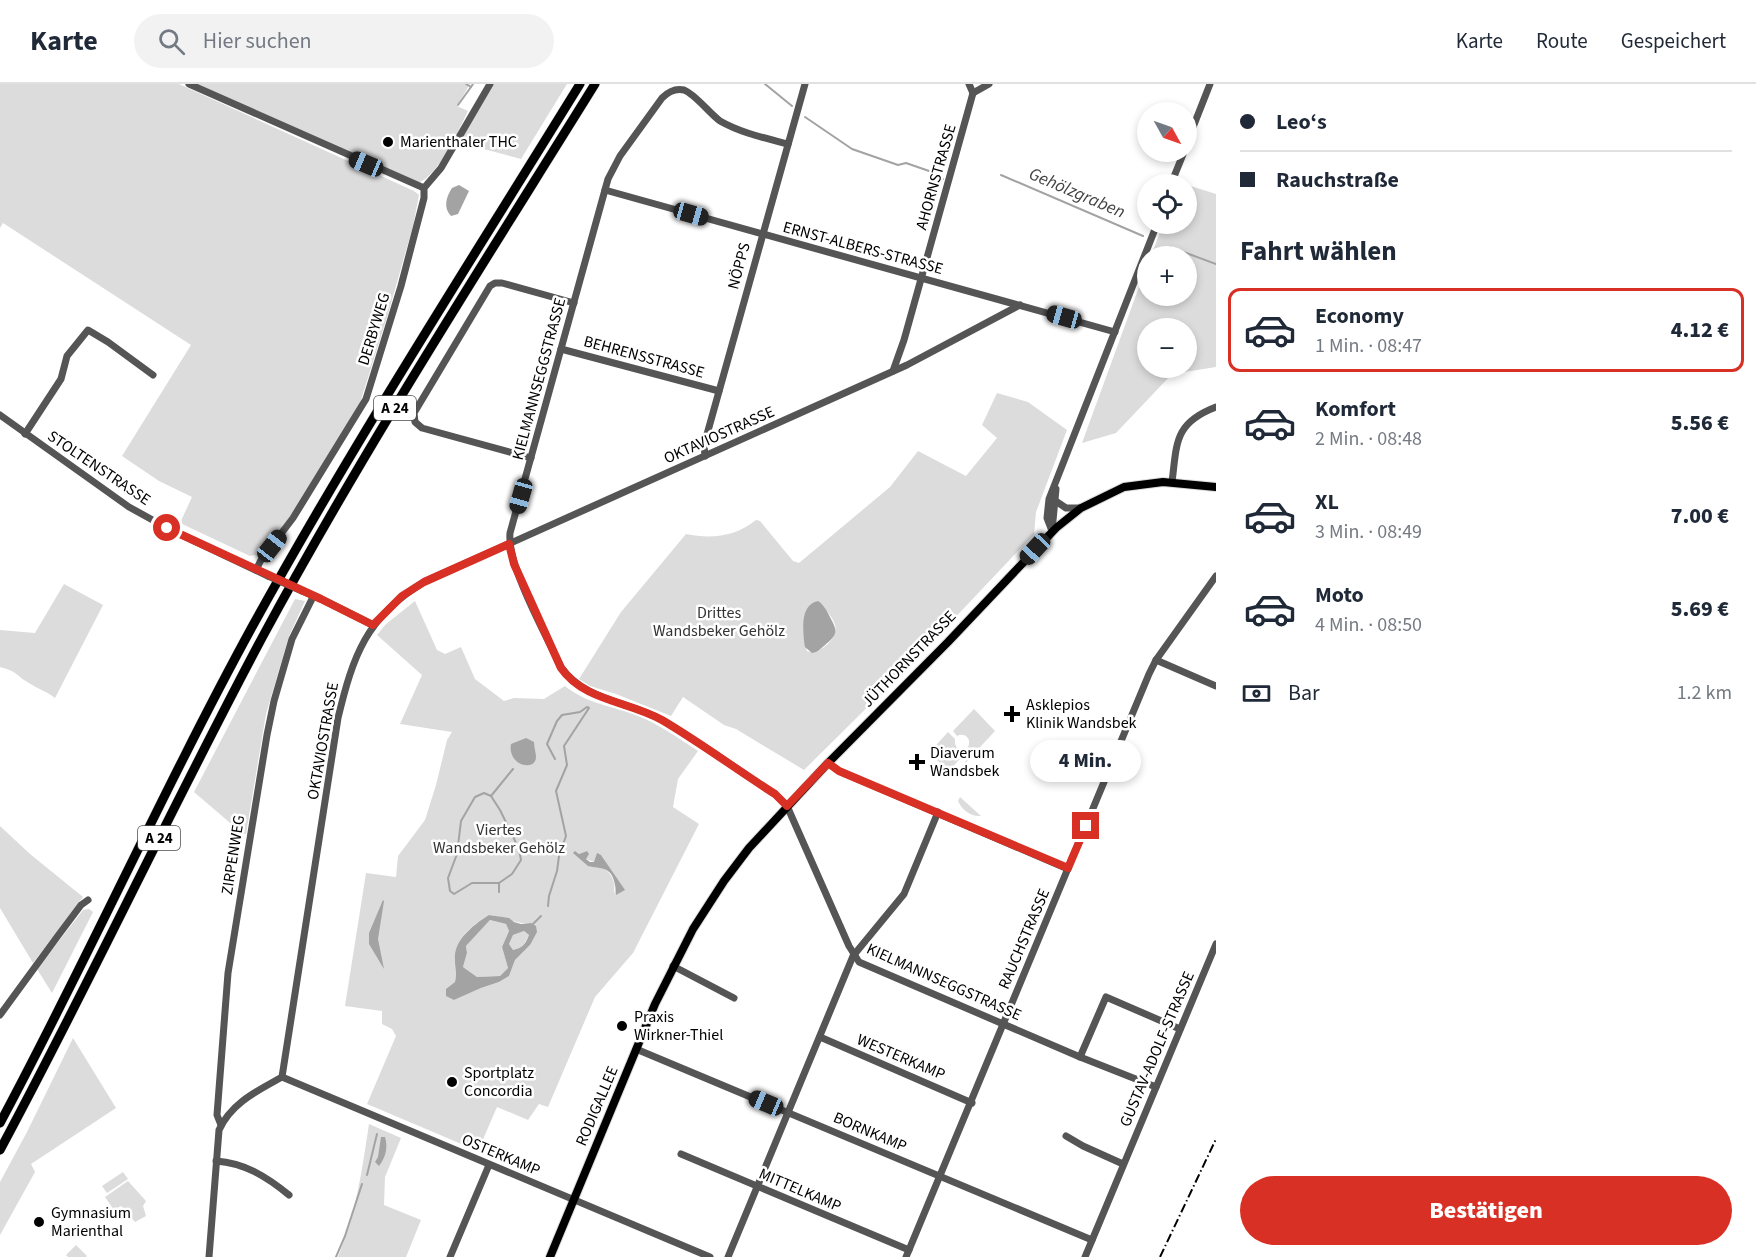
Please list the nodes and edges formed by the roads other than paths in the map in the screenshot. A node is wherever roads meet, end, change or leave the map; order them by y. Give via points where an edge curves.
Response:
1 (189, 84) edge
2 (490, 84) edge
3 (580, 84) edge
4 (595, 84) edge
5 (805, 84) edge
6 (969, 84) edge
7 (989, 84) edge
8 (1210, 84) edge
9 (973, 93) junction
10 (1197, 118) edge
11 (788, 144) junction
12 (424, 188) junction
13 (605, 190) junction
14 (762, 234) junction
15 (1153, 234) edge
16 (921, 278) junction
17 (574, 303) junction
18 (1020, 305) junction
19 (1114, 332) junction
20 (561, 349) junction
21 (893, 371) junction
22 (153, 375) dead end
23 (719, 391) junction
24 (1216, 406) edge
25 (0, 415) edge
26 (26, 434) junction
27 (705, 456) junction
28 (531, 458) junction
29 (1057, 481) junction
30 (1172, 482) junction
31 (1216, 487) edge
32 (1054, 500) junction
33 (1081, 508) junction
34 (1052, 531) junction
35 (509, 544) junction
36 (256, 570) junction
37 (1215, 580) edge
38 (313, 597) junction
39 (373, 625) junction
40 (1156, 660) junction
41 (1216, 686) edge
42 (828, 763) junction
43 (787, 806) junction
44 (938, 812) junction
45 (1068, 868) junction
46 (87, 900) dead end
47 (1216, 944) edge
48 (853, 956) junction
49 (673, 966) junction
50 (734, 998) dead end
51 (0, 1015) edge
52 (1004, 1023) junction
53 (1180, 1029) junction
54 (820, 1037) junction
55 (636, 1049) junction
56 (1080, 1057) junction
57 (282, 1077) junction
58 (1156, 1087) junction
59 (972, 1103) junction
60 (788, 1112) junction
61 (0, 1123) edge
62 (221, 1125) junction
63 (1066, 1136) dead end
64 (0, 1150) edge
65 (681, 1154) dead end
66 (216, 1161) junction
67 (1123, 1164) junction
68 (489, 1165) junction
69 (941, 1176) junction
70 (756, 1186) junction
71 (289, 1195) dead end
72 (573, 1200) junction
73 (1092, 1240) junction
74 (908, 1254) edge
75 (209, 1257) edge
76 (450, 1257) edge
77 (550, 1257) edge
78 (710, 1257) edge
79 (728, 1257) edge
80 (1085, 1257) edge

1 - 12 street
2 - 12 street, DERBYWEG via 441,168
3 - 61 highway, A 24 via 286,567 194,738
4 - 64 highway, A 24 via 298,572
5 - 11 street, NÖPPS
6 - 9 street
7 - 9 street
8 - 10 street
9 - 16 street, AHORNSTRASSE
11 - 13 street, KIELMANNSEGGSTRASSE via 739,130 710,114 688,92 671,91 652,110 620,156
11 - 14 street, NÖPPS
12 - 36 street, DERBYWEG via 401,286 366,399
13 - 14 street, ERNST-ALBERS-STRASSE
13 - 17 street, KIELMANNSEGGSTRASSE
14 - 16 street, ERNST-ALBERS-STRASSE
14 - 23 street, NÖPPS
15 - 19 street
16 - 18 street, ERNST-ALBERS-STRASSE
16 - 21 street, AHORNSTRASSE
17 - 20 street, KIELMANNSEGGSTRASSE
17 - 28 street via 502,283 490,286 414,413 415,422 422,428
18 - 19 street, ERNST-ALBERS-STRASSE
18 - 21 street, OKTAVIOSTRASSE
19 - 29 street
20 - 23 street, BEHRENSSTRASSE
20 - 28 street, KIELMANNSEGGSTRASSE
21 - 27 street, OKTAVIOSTRASSE
22 - 26 street, STOLTENSTRASSE via 88,330 68,356 61,379
23 - 27 street, NÖPPS via 704,445
24 - 30 street via 1202,412 1177,437
25 - 26 street, STOLTENSTRASSE
26 - 36 street, STOLTENSTRASSE via 129,507
27 - 35 street, OKTAVIOSTRASSE
28 - 35 street, KIELMANNSEGGSTRASSE
29 - 32 street
29 - 34 street via 1046,512
30 - 31 main road, JÜTHORNSTRASSE
30 - 33 main road, JÜTHORNSTRASSE via 1124,487
32 - 33 street via 1066,508
32 - 34 street
33 - 34 main road, JÜTHORNSTRASSE
34 - 42 main road, JÜTHORNSTRASSE
35 - 39 street, OKTAVIOSTRASSE via 417,586
35 - 43 street, KIELMANNSEGGSTRASSE via 518,574 561,668 571,680 585,690 660,719 775,794
36 - 38 street, STOLTENSTRASSE, bridge
37 - 40 street, RAUCHSTRASSE
38 - 39 street, STOLTENSTRASSE
38 - 62 street, ZIRPENWEG via 292,639 274,701 257,795 225,997 217,1115
39 - 57 street, OKTAVIOSTRASSE via 351,666 338,718
40 - 41 street
40 - 45 street, RAUCHSTRASSE
42 - 43 main road, JÜTHORNSTRASSE
42 - 44 street
43 - 48 street, KIELMANNSEGGSTRASSE
43 - 49 main road, RODIGALLEE via 724,881
44 - 45 street
44 - 48 street via 904,894
45 - 52 street, RAUCHSTRASSE
46 - 51 street
47 - 53 street, GUSTAV-ADOLF-STRASSE
48 - 52 street, KIELMANNSEGGSTRASSE via 859,962
48 - 54 street
49 - 50 street
49 - 55 main road, RODIGALLEE
52 - 56 street, KIELMANNSEGGSTRASSE
52 - 59 street, RAUCHSTRASSE
53 - 56 street via 1106,997
53 - 58 street, GUSTAV-ADOLF-STRASSE
54 - 59 street, WESTERKAMP
54 - 60 street
55 - 60 street, BORNKAMP
55 - 72 main road, RODIGALLEE
56 - 58 street, KIELMANNSEGGSTRASSE
57 - 62 street via 240,1103
57 - 68 street, OSTERKAMP
58 - 67 street, GUSTAV-ADOLF-STRASSE
59 - 69 street, RAUCHSTRASSE
60 - 69 street, BORNKAMP
60 - 70 street
62 - 66 street
63 - 67 street
65 - 70 street, MITTELKAMP
66 - 71 street via 250,1169
66 - 75 street
67 - 73 street, GUSTAV-ADOLF-STRASSE
68 - 72 street, OSTERKAMP
68 - 76 street
69 - 73 street, BORNKAMP
69 - 74 street, RAUCHSTRASSE
70 - 74 street, MITTELKAMP
70 - 79 street
72 - 77 main road, RODIGALLEE
72 - 78 street, OSTERKAMP
73 - 80 street, GUSTAV-ADOLF-STRASSE

